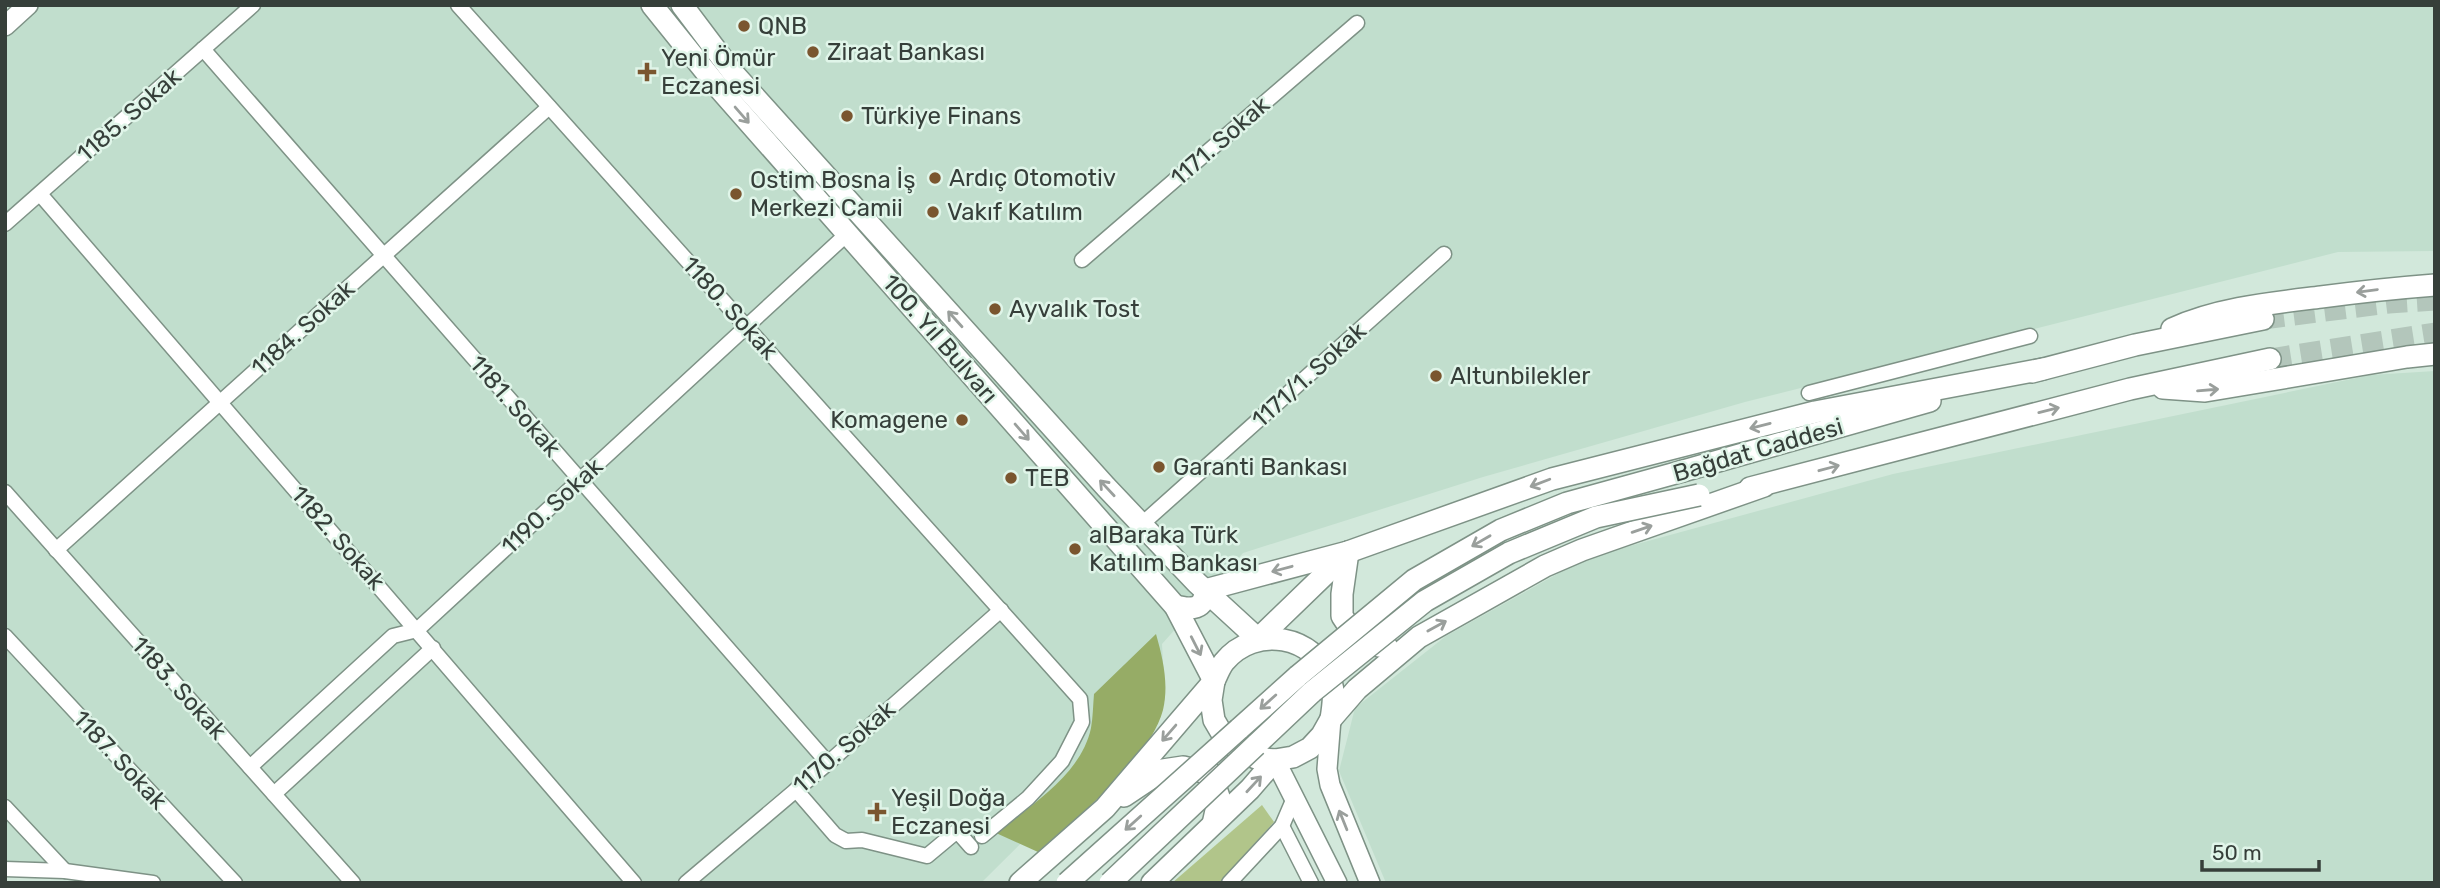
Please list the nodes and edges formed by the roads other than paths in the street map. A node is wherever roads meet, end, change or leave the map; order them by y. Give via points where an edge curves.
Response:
1 (28, 5) edge
2 (253, 5) edge
3 (458, 5) edge
4 (652, 5) edge
5 (682, 5) edge
6 (1357, 23) dead end
7 (5, 26) edge
8 (203, 49) junction
9 (549, 107) junction
10 (40, 194) junction
11 (8, 216) edge
12 (847, 234) junction
13 (1444, 254) dead end
14 (384, 256) junction
15 (1082, 260) dead end
16 (2435, 285) edge
17 (2263, 320) tunnel mouth
18 (747, 326) junction
19 (2031, 336) dead end
20 (2135, 345) junction
21 (2435, 354) edge
22 (2270, 359) tunnel mouth
23 (2043, 369) junction
24 (2140, 387) junction
25 (1809, 393) dead end
26 (221, 402) junction
27 (580, 480) junction
28 (1763, 486) junction
29 (5, 492) edge
30 (1142, 524) junction
31 (56, 550) junction
32 (1348, 552) junction
33 (1205, 590) junction
34 (1175, 606) junction
35 (1001, 610) junction
36 (417, 630) junction
37 (5, 636) edge
38 (1258, 639) junction
39 (1410, 644) junction
40 (433, 648) junction
41 (1214, 681) junction
42 (1305, 684) junction
43 (1331, 719) junction
44 (1275, 761) junction
45 (828, 763) junction
46 (250, 767) junction
47 (796, 790) junction
48 (274, 794) junction
49 (1294, 798) junction
50 (5, 807) edge
51 (1105, 808) junction
52 (1213, 824) junction
53 (1282, 826) junction
54 (982, 836) dead end
55 (971, 847) dead end
56 (5, 869) edge
57 (65, 871) junction
58 (153, 883) edge
59 (235, 883) edge
60 (353, 883) edge
61 (634, 883) edge
62 (686, 883) edge
63 (1020, 883) edge
64 (1067, 883) edge
65 (1110, 883) edge
66 (1152, 883) edge
67 (1229, 883) edge
68 (1311, 883) edge
69 (1337, 883) edge
70 (1370, 883) edge

1 - 7 main road
2 - 8 street, 1185. Sokak
3 - 9 street, 1180. Sokak
4 -> 12 main road, 100. Yıl Bulvarı
30 -> 5 main road, 100. Yıl Bulvarı via 734,74
6 - 15 street, 1171. Sokak
8 - 10 street, 1185. Sokak
8 - 14 street, 1181. Sokak
9 - 14 street, 1184. Sokak
9 - 18 street, 1180. Sokak
10 - 11 street, 1185. Sokak
10 - 26 street, 1182. Sokak
12 - 18 street, 1190. Sokak
12 -> 34 main road, 100. Yıl Bulvarı
13 - 30 street, 1171/1. Sokak
14 - 26 street, 1184. Sokak
14 - 27 street, 1181. Sokak
16 -> 20 main road via 2260,304 2189,321
17 - 20 main road, Bağdat Caddesi
18 - 27 street, 1190. Sokak
18 - 35 street, 1180. Sokak
19 - 25 street
20 - 23 main road, Bağdat Caddesi
24 -> 21 main road via 2205,391
22 - 24 main road, Bağdat Caddesi
23 -> 32 main road via 1815,412 1564,475
23 -> 42 main road, Bağdat Caddesi, bridge via 1567,503 1502,530 1414,580
28 -> 24 main road, Bağdat Caddesi
26 - 31 street, 1184. Sokak
26 - 36 street, 1182. Sokak
27 - 36 street, 1190. Sokak
27 - 45 street, 1181. Sokak
39 -> 28 main road via 1557,561
28 - 42 main road, Bağdat Caddesi, bridge via 1596,517 1509,553 1425,601
29 - 31 street, 1183. Sokak
30 - 33 main road, 100. Yıl Bulvarı
31 - 46 street, 1183. Sokak
32 -> 33 main road
32 - 38 main road
32 - 39 main road via 1342,616 1360,643 1391,648
33 - 34 main road via 1201,606 1190,610
33 - 38 main road, 100. Yıl Bulvarı
34 -> 41 main road, 100. Yıl Bulvarı
35 - 45 street, 1170. Sokak
35 - 54 street, 1180. Sokak via 1080,699 1082,722 1062,761 1028,798
36 - 40 street, 1182. Sokak
36 - 46 street, 1190. Sokak via 393,636
37 - 59 street, 1187. Sokak
38 - 41 main road via 1223,662
38 - 43 main road via 1295,642 1324,665 1332,682
39 - 43 main road via 1357,689
40 - 48 street
40 - 61 street, 1182. Sokak
41 - 44 main road via 1214,720 1224,737 1238,750
41 -> 51 main road
42 -> 64 main road, bridge via 1239,729
42 - 65 main road, bridge via 1256,745
43 - 44 main road via 1310,748
70 -> 43 main road via 1330,785
44 - 49 main road
52 -> 44 main road
45 - 47 street, 1170. Sokak
46 - 48 street, 1183. Sokak
47 - 55 street via 835,835 846,841 862,840 927,856 957,831
47 - 62 street, 1170. Sokak
48 - 60 street, 1183. Sokak
49 - 53 street
49 - 69 main road
50 - 57 street
51 - 52 main road via 1163,770 1183,767 1211,774 1219,797
51 - 63 main road
52 - 66 main road
53 - 67 street
53 - 68 street
56 - 57 street
57 - 58 street

